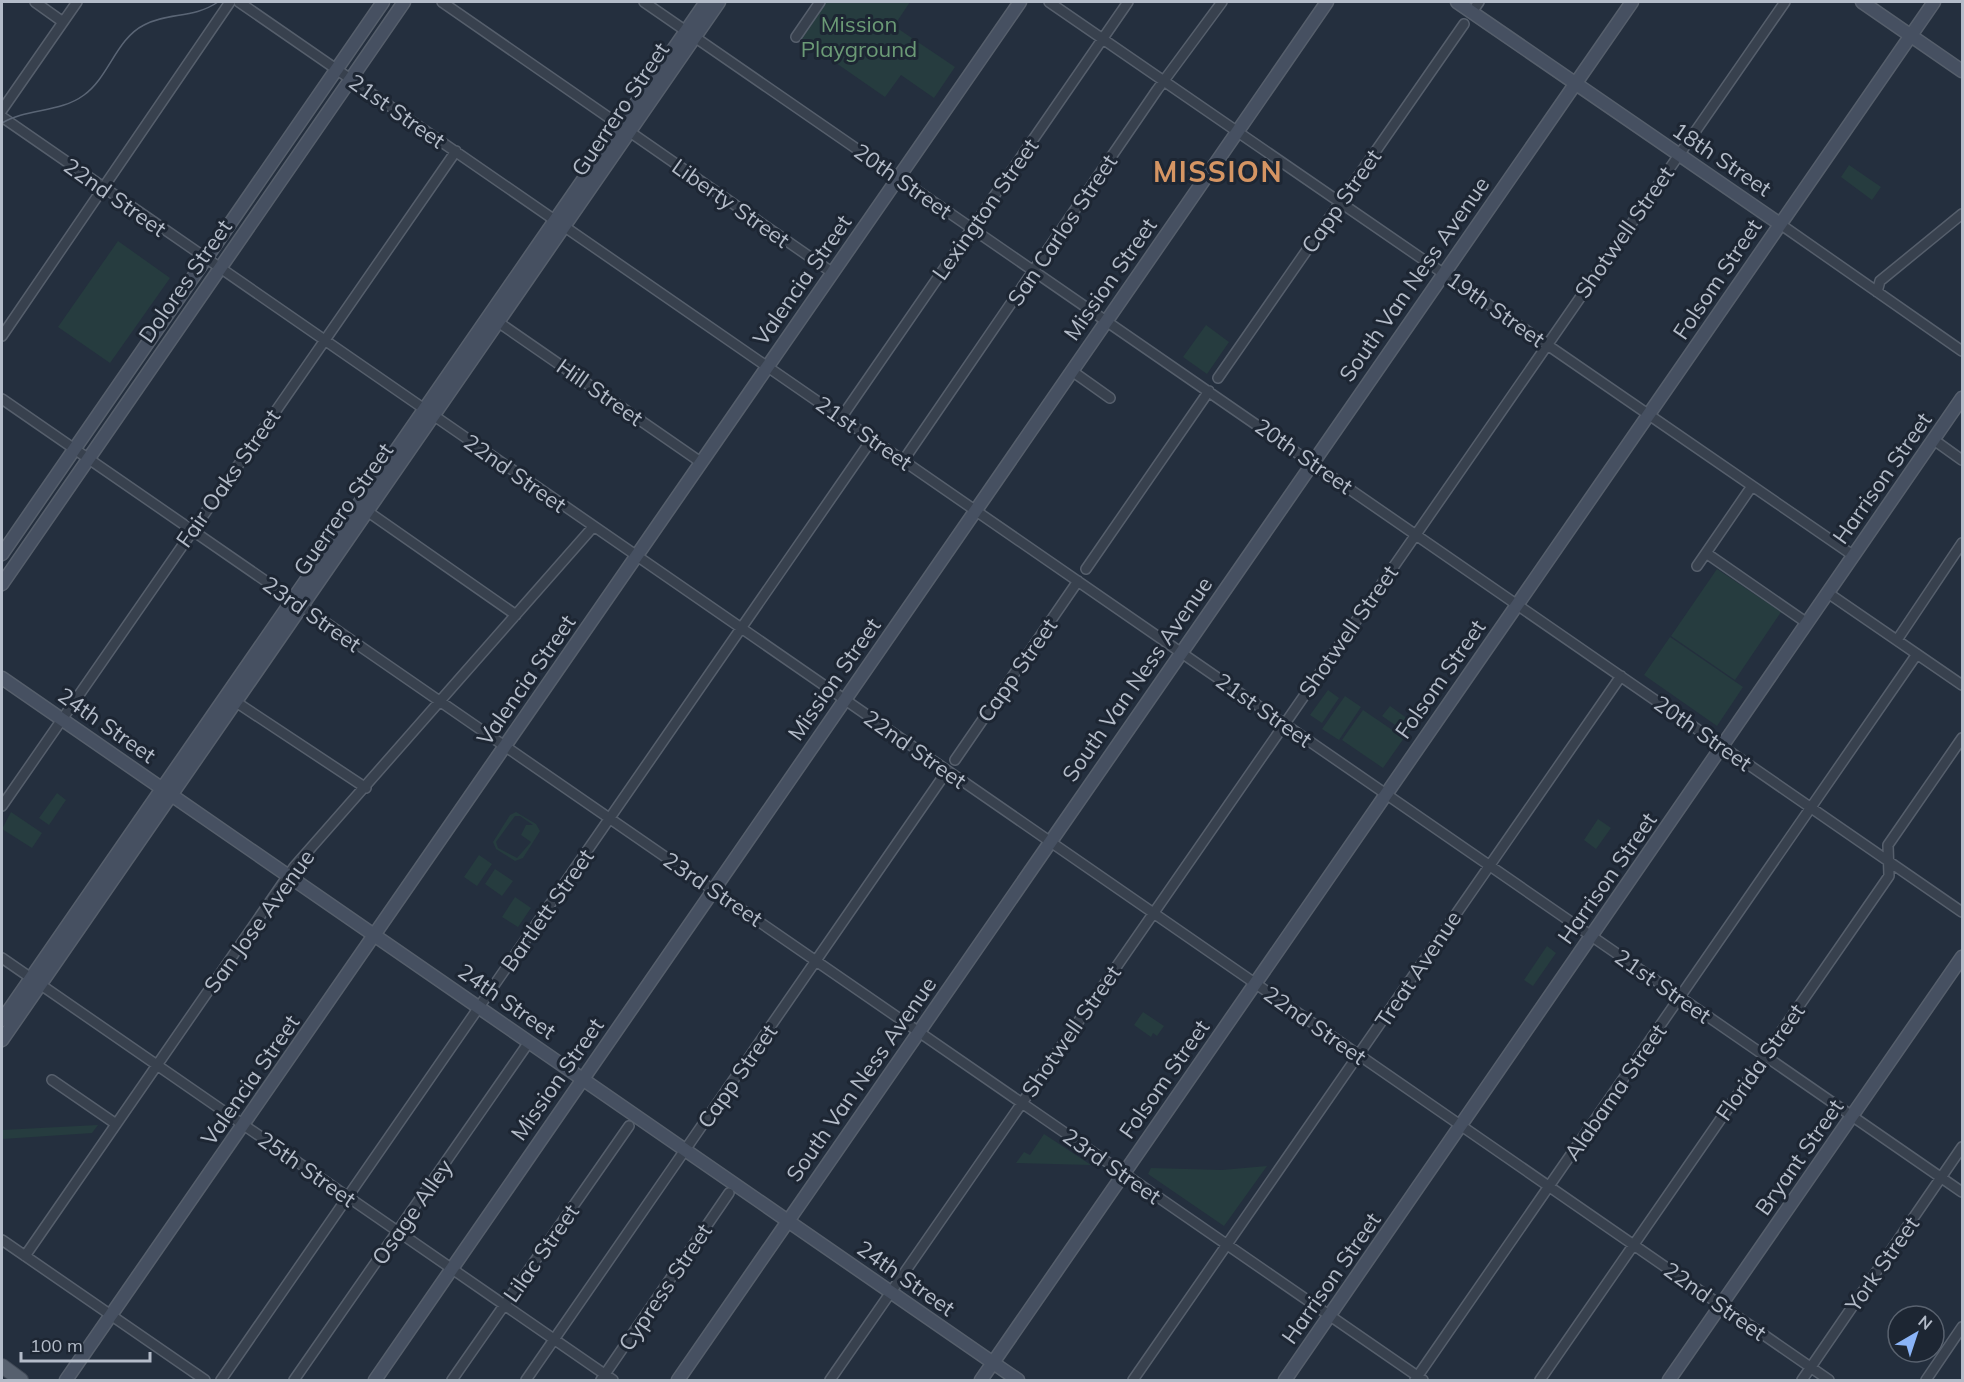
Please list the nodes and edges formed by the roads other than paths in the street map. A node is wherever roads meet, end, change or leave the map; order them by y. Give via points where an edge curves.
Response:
1 (35, 2) edge
2 (77, 2) edge
3 (230, 2) edge
4 (239, 2) edge
5 (383, 2) edge
6 (404, 2) edge
7 (442, 2) edge
8 (644, 2) edge
9 (706, 2) edge
10 (719, 2) edge
11 (820, 2) edge
12 (1020, 2) edge
13 (1049, 2) edge
14 (1128, 2) edge
15 (1222, 2) edge
16 (1328, 2) edge
17 (1457, 2) edge
18 (1632, 2) edge
19 (1785, 2) edge
20 (1862, 2) edge
21 (1934, 2) edge
22 (1475, 7) edge
23 (63, 22) junction
24 (1464, 24) dead end
25 (690, 34) junction
26 (1911, 35) junction
27 (796, 37) dead end
28 (1103, 38) junction
29 (337, 69) junction
30 (1962, 71) edge
31 (351, 79) junction
32 (1166, 80) junction
33 (1575, 83) junction
34 (2, 110) edge
35 (2, 117) edge
36 (626, 129) junction
37 (1238, 131) junction
38 (456, 151) junction
39 (1678, 155) junction
40 (271, 164) junction
41 (285, 173) junction
42 (898, 177) junction
43 (102, 188) junction
44 (1341, 202) junction
45 (1962, 214) edge
46 (560, 224) junction
47 (1780, 224) junction
48 (972, 228) junction
49 (205, 259) junction
50 (219, 269) junction
51 (1034, 271) junction
52 (833, 273) junction
53 (1444, 273) junction
54 (1877, 292) junction
55 (498, 321) junction
56 (1107, 321) junction
57 (2, 336) edge
58 (323, 340) junction
59 (1546, 344) junction
60 (1962, 351) edge
61 (768, 367) junction
62 (1072, 371) junction
63 (1218, 378) dead end
64 (1209, 391) junction
65 (1110, 398) dead end
66 (1962, 398) edge
67 (2, 399) edge
68 (428, 414) junction
69 (1649, 415) junction
70 (841, 418) junction
71 (872, 439) junction
72 (1934, 440) junction
73 (74, 449) junction
74 (88, 459) junction
75 (903, 460) junction
76 (1962, 460) edge
77 (1313, 462) junction
78 (702, 463) junction
79 (1752, 486) junction
80 (976, 510) junction
81 (367, 511) junction
82 (593, 527) junction
83 (191, 530) junction
84 (1415, 534) junction
85 (1962, 543) edge
86 (1706, 553) junction
87 (2, 554) edge
88 (1854, 556) junction
89 (636, 557) junction
90 (1697, 566) dead end
91 (1086, 569) dead end
92 (1078, 581) junction
93 (2, 584) edge
94 (1828, 593) junction
95 (297, 603) junction
96 (1517, 604) junction
97 (516, 615) junction
98 (1807, 623) junction
99 (740, 628) junction
100 (1897, 640) junction
101 (1181, 653) junction
102 (1917, 654) junction
103 (1621, 676) junction
104 (2, 678) edge
105 (1962, 685) edge
106 (845, 700) junction
107 (236, 702) junction
108 (439, 702) junction
109 (62, 719) junction
110 (1284, 724) junction
111 (1962, 738) edge
112 (505, 747) junction
113 (1723, 747) junction
114 (955, 760) dead end
115 (947, 771) junction
116 (366, 788) junction
117 (166, 792) junction
118 (1386, 794) junction
119 (2, 806) edge
120 (1811, 807) junction
121 (610, 819) junction
122 (1050, 842) junction
123 (1888, 860) junction
124 (1489, 865) junction
125 (287, 875) junction
126 (714, 890) junction
127 (1962, 912) edge
128 (1153, 913) junction
129 (375, 936) junction
130 (1592, 936) junction
131 (1962, 957) edge
132 (2, 958) edge
133 (816, 960) junction
134 (35, 981) junction
135 (1256, 984) junction
136 (1680, 998) junction
137 (480, 1008) junction
138 (2, 1020) edge
139 (919, 1032) junction
140 (2, 1040) edge
141 (529, 1042) junction
142 (1359, 1055) junction
143 (1764, 1055) junction
144 (157, 1065) junction
145 (582, 1079) junction
146 (51, 1080) dead end
147 (1021, 1103) junction
148 (1852, 1116) junction
149 (116, 1124) junction
150 (244, 1126) junction
151 (629, 1126) dead end
152 (1461, 1126) junction
153 (1962, 1147) edge
154 (685, 1150) junction
155 (1124, 1174) junction
156 (1941, 1178) junction
157 (1550, 1187) junction
158 (1962, 1192) edge
159 (729, 1193) dead end
160 (348, 1198) junction
161 (788, 1221) junction
162 (398, 1232) junction
163 (2, 1240) edge
164 (1227, 1245) junction
165 (1634, 1245) junction
166 (25, 1256) junction
167 (451, 1269) junction
168 (891, 1293) junction
169 (504, 1306) junction
170 (1721, 1306) junction
171 (112, 1316) junction
172 (1330, 1316) junction
173 (1962, 1327) edge
174 (554, 1340) junction
175 (993, 1364) junction
176 (2, 1366) edge
177 (1810, 1368) junction
178 (606, 1379) edge
179 (1419, 1379) edge
180 (21, 1380) edge
181 (66, 1380) edge
182 (205, 1380) edge
183 (221, 1380) edge
184 (294, 1380) edge
185 (375, 1380) edge
186 (453, 1380) edge
187 (526, 1380) edge
188 (678, 1380) edge
189 (830, 1380) edge
190 (981, 1380) edge
191 (1017, 1380) edge
192 (1133, 1380) edge
193 (1285, 1380) edge
194 (1540, 1380) edge
195 (1669, 1380) edge
196 (1802, 1380) edge
197 (1829, 1380) edge
198 (1926, 1380) edge

1 - 23 street
2 - 23 street
3 - 43 street
4 - 29 street, 21st Street
5 - 29 street, Dolores Street
6 - 31 street, Dolores Street
7 - 36 street, Liberty Street
8 - 25 street, 20th Street
9 - 25 street, Guerrero Street
10 - 25 street, Guerrero Street
11 - 27 street
12 - 42 street, Valencia Street
13 - 28 street, 19th Street
14 - 28 street, Lexington Street
15 - 32 street, San Carlos Street
16 - 37 street, Mission Street
17 - 22 street, 18th Street
18 - 33 street, South Van Ness Avenue
19 - 39 street, Shotwell Street
20 - 26 street
21 - 26 street, Folsom Street
22 - 33 street, 18th Street
23 - 34 street
24 - 44 street, Capp Street
25 - 36 street, Guerrero Street
25 - 42 street, 20th Street
26 - 30 street
26 - 47 street, Folsom Street
28 - 32 street, 19th Street
28 - 48 street, Lexington Street
29 - 31 street, 21st Street
29 - 40 street, Dolores Street
31 - 38 street, 21st Street
31 - 41 street, Dolores Street
32 - 37 street, 19th Street
32 - 51 street, San Carlos Street
33 - 39 street, 18th Street
33 - 53 street, South Van Ness Avenue
35 - 43 street, 22nd Street
36 - 46 street, Guerrero Street
36 - 52 street, Liberty Street
37 - 44 street, 19th Street
37 - 56 street, Mission Street
38 - 46 street, 21st Street
38 - 58 street, Fair Oaks Street
39 - 47 street, 18th Street
39 - 59 street, Shotwell Street
40 - 41 street
40 - 49 street, Dolores Street
41 - 50 street, Dolores Street
42 - 48 street, 20th Street
42 - 52 street, Valencia Street
43 - 49 street, 22nd Street
43 - 57 street
44 - 53 street, 19th Street
44 - 63 street, Capp Street
45 - 54 street via 1880,281
46 - 55 street, Guerrero Street
46 - 61 street, 21st Street
46 - 68 street, Guerrero Street
47 - 54 street, 18th Street
47 - 69 street, Folsom Street
48 - 51 street, 20th Street
48 - 70 street, Lexington Street
49 - 50 street, 22nd Street
49 - 73 street, Dolores Street
50 - 58 street, 22nd Street
50 - 74 street, Dolores Street
51 - 56 street, 20th Street
51 - 75 street, San Carlos Street
52 - 61 street, Valencia Street
53 - 59 street, 19th Street
53 - 77 street, South Van Ness Avenue
54 - 60 street, 18th Street
55 - 68 street, Guerrero Street
55 - 78 street, Hill Street
56 - 62 street, Mission Street
56 - 64 street, 20th Street
58 - 68 street, 22nd Street
58 - 83 street, Fair Oaks Street
59 - 69 street, 19th Street
59 - 84 street, Shotwell Street
61 - 70 street, 21st Street
61 - 78 street, Valencia Street
62 - 65 street
62 - 80 street, Mission Street
64 - 77 street, 20th Street
64 - 91 street
66 - 72 street, Harrison Street
67 - 73 street, 23rd Street
68 - 81 street, Guerrero Street
68 - 82 street, 22nd Street
68 - 95 street, Guerrero Street
69 - 79 street, 19th Street
69 - 96 street, Folsom Street
70 - 71 street, 21st Street
71 - 75 street, 21st Street
71 - 99 street, Bartlett Street
72 - 76 street
72 - 88 street, Harrison Street
73 - 74 street, 23rd Street
73 - 87 street, Dolores Street
74 - 83 street, 23rd Street
74 - 93 street, Dolores Street
75 - 80 street, 21st Street
77 - 84 street, 20th Street
77 - 101 street, South Van Ness Avenue
78 - 89 street, Valencia Street
79 - 86 street
79 - 88 street, 19th Street
80 - 92 street, 21st Street
80 - 106 street, Mission Street
81 - 95 street, Guerrero Street
81 - 97 street
82 - 89 street, 22nd Street
82 - 97 street, San Jose Avenue
83 - 95 street, 23rd Street
83 - 109 street, Fair Oaks Street
84 - 96 street, 20th Street
84 - 110 street, Shotwell Street
85 - 100 street
86 - 90 street
86 - 98 street
88 - 94 street, Harrison Street
89 - 99 street, 22nd Street
89 - 112 street, Valencia Street
92 - 101 street, 21st Street
92 - 114 street, Capp Street
94 - 98 street, Harrison Street
94 - 100 street
95 - 107 street, Guerrero Street
95 - 108 street, 23rd Street
95 - 117 street, Guerrero Street
96 - 103 street, 20th Street
96 - 118 street, Folsom Street
97 - 108 street, San Jose Avenue
98 - 113 street, Harrison Street
99 - 106 street, 22nd Street
99 - 121 street, Bartlett Street
100 - 102 street
101 - 110 street, 21st Street
101 - 122 street, South Van Ness Avenue
102 - 105 street
102 - 120 street, Alabama Street
103 - 113 street, 20th Street
103 - 124 street, Treat Avenue
104 - 109 street, 24th Street
106 - 115 street, 22nd Street
106 - 126 street, Mission Street
107 - 116 street
107 - 117 street, Guerrero Street
108 - 112 street, 23rd Street
108 - 116 street, San Jose Avenue
109 - 117 street, 24th Street
109 - 119 street, Fair Oaks Street
110 - 118 street, 21st Street
110 - 128 street, Shotwell Street
111 - 123 street, Florida Street via 1888,844
112 - 121 street, 23rd Street
112 - 129 street, Valencia Street
113 - 120 street, 20th Street
113 - 130 street, Harrison Street
115 - 122 street, 22nd Street
115 - 133 street, Capp Street
116 - 125 street, San Jose Avenue
117 - 125 street, 24th Street
117 - 134 street, Guerrero Street
118 - 124 street, 21st Street
118 - 135 street, Folsom Street
120 - 123 street, 20th Street
120 - 136 street, Alabama Street
121 - 126 street, 23rd Street
121 - 137 street, Bartlett Street
122 - 128 street, 22nd Street
122 - 139 street, South Van Ness Avenue
123 - 127 street, 20th Street
123 - 143 street, Florida Street via 1888,876
124 - 130 street, 21st Street
124 - 142 street, Treat Avenue
125 - 129 street, 24th Street
125 - 144 street, San Jose Avenue
126 - 133 street, 23rd Street
126 - 145 street, Mission Street
128 - 135 street, 22nd Street
128 - 147 street, Shotwell Street
129 - 137 street, 24th Street
129 - 150 street, Valencia Street
130 - 136 street, 21st Street
130 - 152 street, Harrison Street
131 - 148 street, Bryant Street
132 - 134 street, 25th Street
133 - 139 street, 23rd Street
133 - 154 street, Capp Street
134 - 138 street, Guerrero Street
134 - 140 street, Guerrero Street
134 - 144 street, 25th Street
135 - 142 street, 22nd Street
135 - 155 street, Folsom Street
136 - 143 street, 21st Street
136 - 157 street, Alabama Street
137 - 141 street, 24th Street
137 - 160 street, Bartlett Street
139 - 147 street, 23rd Street
139 - 161 street, South Van Ness Avenue
141 - 145 street, 24th Street
141 - 162 street, Osage Alley
142 - 152 street, 22nd Street
142 - 164 street, Treat Avenue
143 - 148 street, 21st Street
143 - 165 street, Florida Street
144 - 149 street, San Jose Avenue
144 - 150 street, 25th Street
145 - 154 street, 24th Street
145 - 167 street, Mission Street
146 - 149 street
147 - 155 street, 23rd Street
147 - 168 street, Shotwell Street
148 - 156 street, 21st Street
148 - 170 street, Bryant Street
149 - 166 street, San Jose Avenue
150 - 160 street, 25th Street
150 - 171 street, Valencia Street
151 - 169 street, Lilac Street
152 - 157 street, 22nd Street
152 - 172 street, Harrison Street
153 - 156 street, York Street
154 - 161 street, 24th Street
154 - 174 street, Capp Street
155 - 164 street, 23rd Street
155 - 175 street, Folsom Street
156 - 158 street, 21st Street
156 - 177 street, York Street
157 - 165 street, 22nd Street
157 - 179 street, Alabama Street
159 - 178 street, Cypress Street
160 - 162 street, 25th Street
160 - 183 street, Bartlett Street
161 - 168 street, 24th Street
161 - 188 street, South Van Ness Avenue
162 - 167 street, 25th Street
162 - 184 street, Osage Alley
163 - 166 street
164 - 172 street, 23rd Street
164 - 192 street, Treat Avenue
165 - 170 street, 22nd Street
165 - 194 street, Florida Street
166 - 171 street
167 - 169 street, 25th Street
167 - 185 street, Mission Street
168 - 175 street, 24th Street
168 - 189 street, Shotwell Street
169 - 174 street, 25th Street
169 - 186 street, Lilac Street
170 - 177 street, 22nd Street
170 - 195 street, Bryant Street
171 - 181 street, Valencia Street
171 - 182 street
172 - 179 street, 23rd Street
172 - 193 street, Harrison Street
173 - 198 street
174 - 178 street, 25th Street
174 - 187 street, Capp Street
175 - 190 street, Folsom Street
175 - 191 street, 24th Street
176 - 180 main road
177 - 196 street, York Street
177 - 197 street, 22nd Street

